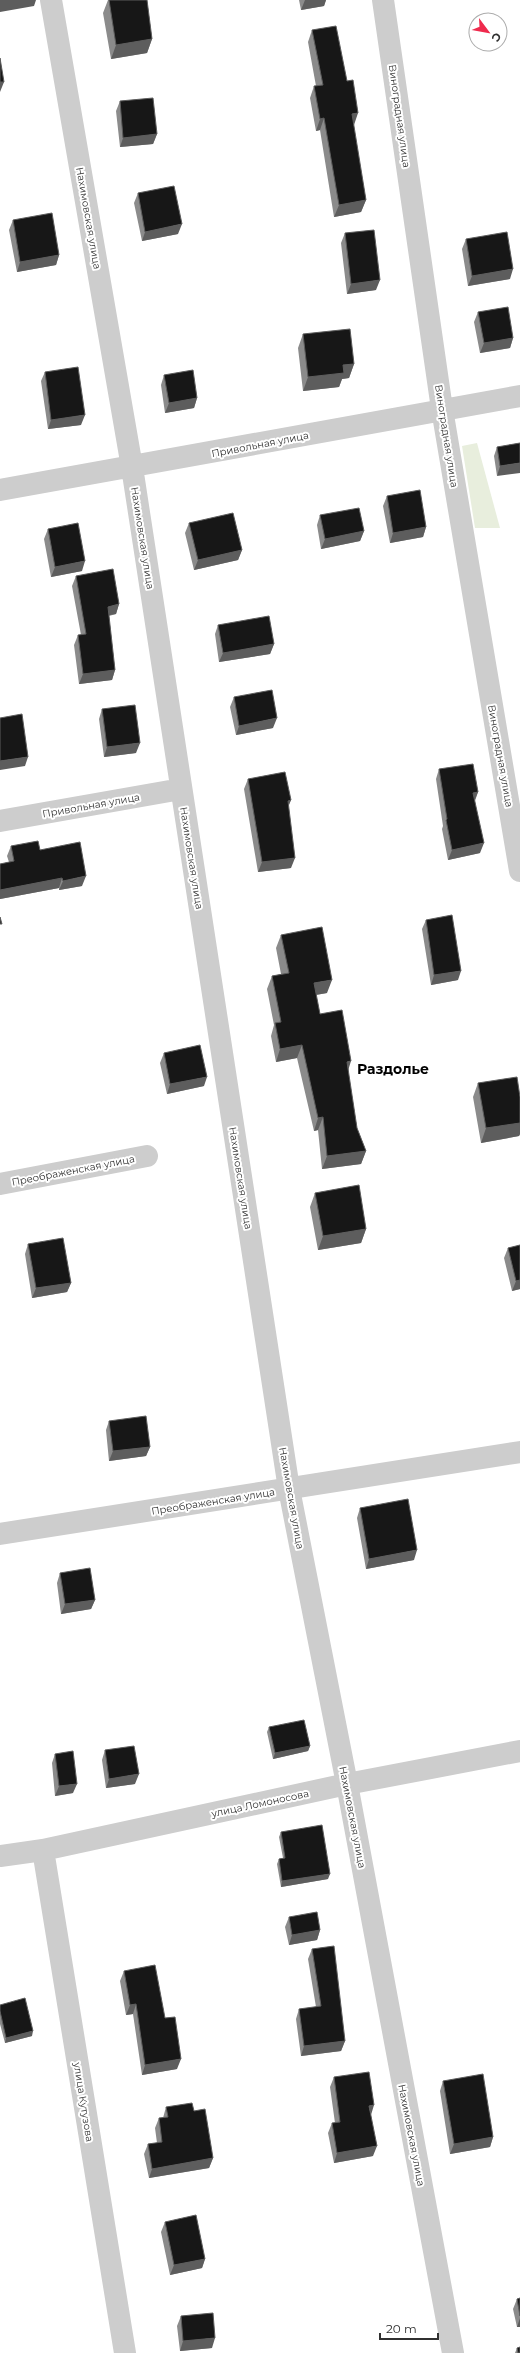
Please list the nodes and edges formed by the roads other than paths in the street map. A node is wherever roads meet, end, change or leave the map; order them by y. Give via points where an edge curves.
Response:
1 (51, 0) edge
2 (383, 0) edge
3 (520, 396) edge
4 (442, 409) junction
5 (132, 467) junction
6 (0, 490) edge
7 (181, 789) junction
8 (0, 821) edge
9 (520, 871) edge
10 (147, 1156) dead end
11 (0, 1184) edge
12 (520, 1452) edge
13 (289, 1489) junction
14 (0, 1534) edge
15 (520, 1751) edge
16 (347, 1784) junction
17 (42, 1850) junction
18 (0, 1856) edge
19 (125, 2353) edge
20 (452, 2353) edge

1 - 5 street, Нахимовская улица
2 - 4 street, Виноградная улица
3 - 4 street, Привольная улица
4 - 5 street, Привольная улица
4 - 9 street, Виноградная улица
5 - 6 street, Привольная улица
5 - 7 street, Нахимовская улица
7 - 8 street, Привольная улица
7 - 13 street, Нахимовская улица
10 - 11 street, Преображенская улица
12 - 13 street, Преображенская улица
13 - 14 street, Преображенская улица
13 - 16 street, Нахимовская улица
15 - 16 street, улица Ломоносова
16 - 17 street, улица Ломоносова
16 - 20 street, Нахимовская улица
17 - 18 street, улица Ломоносова
17 - 19 street, улица Кутузова

